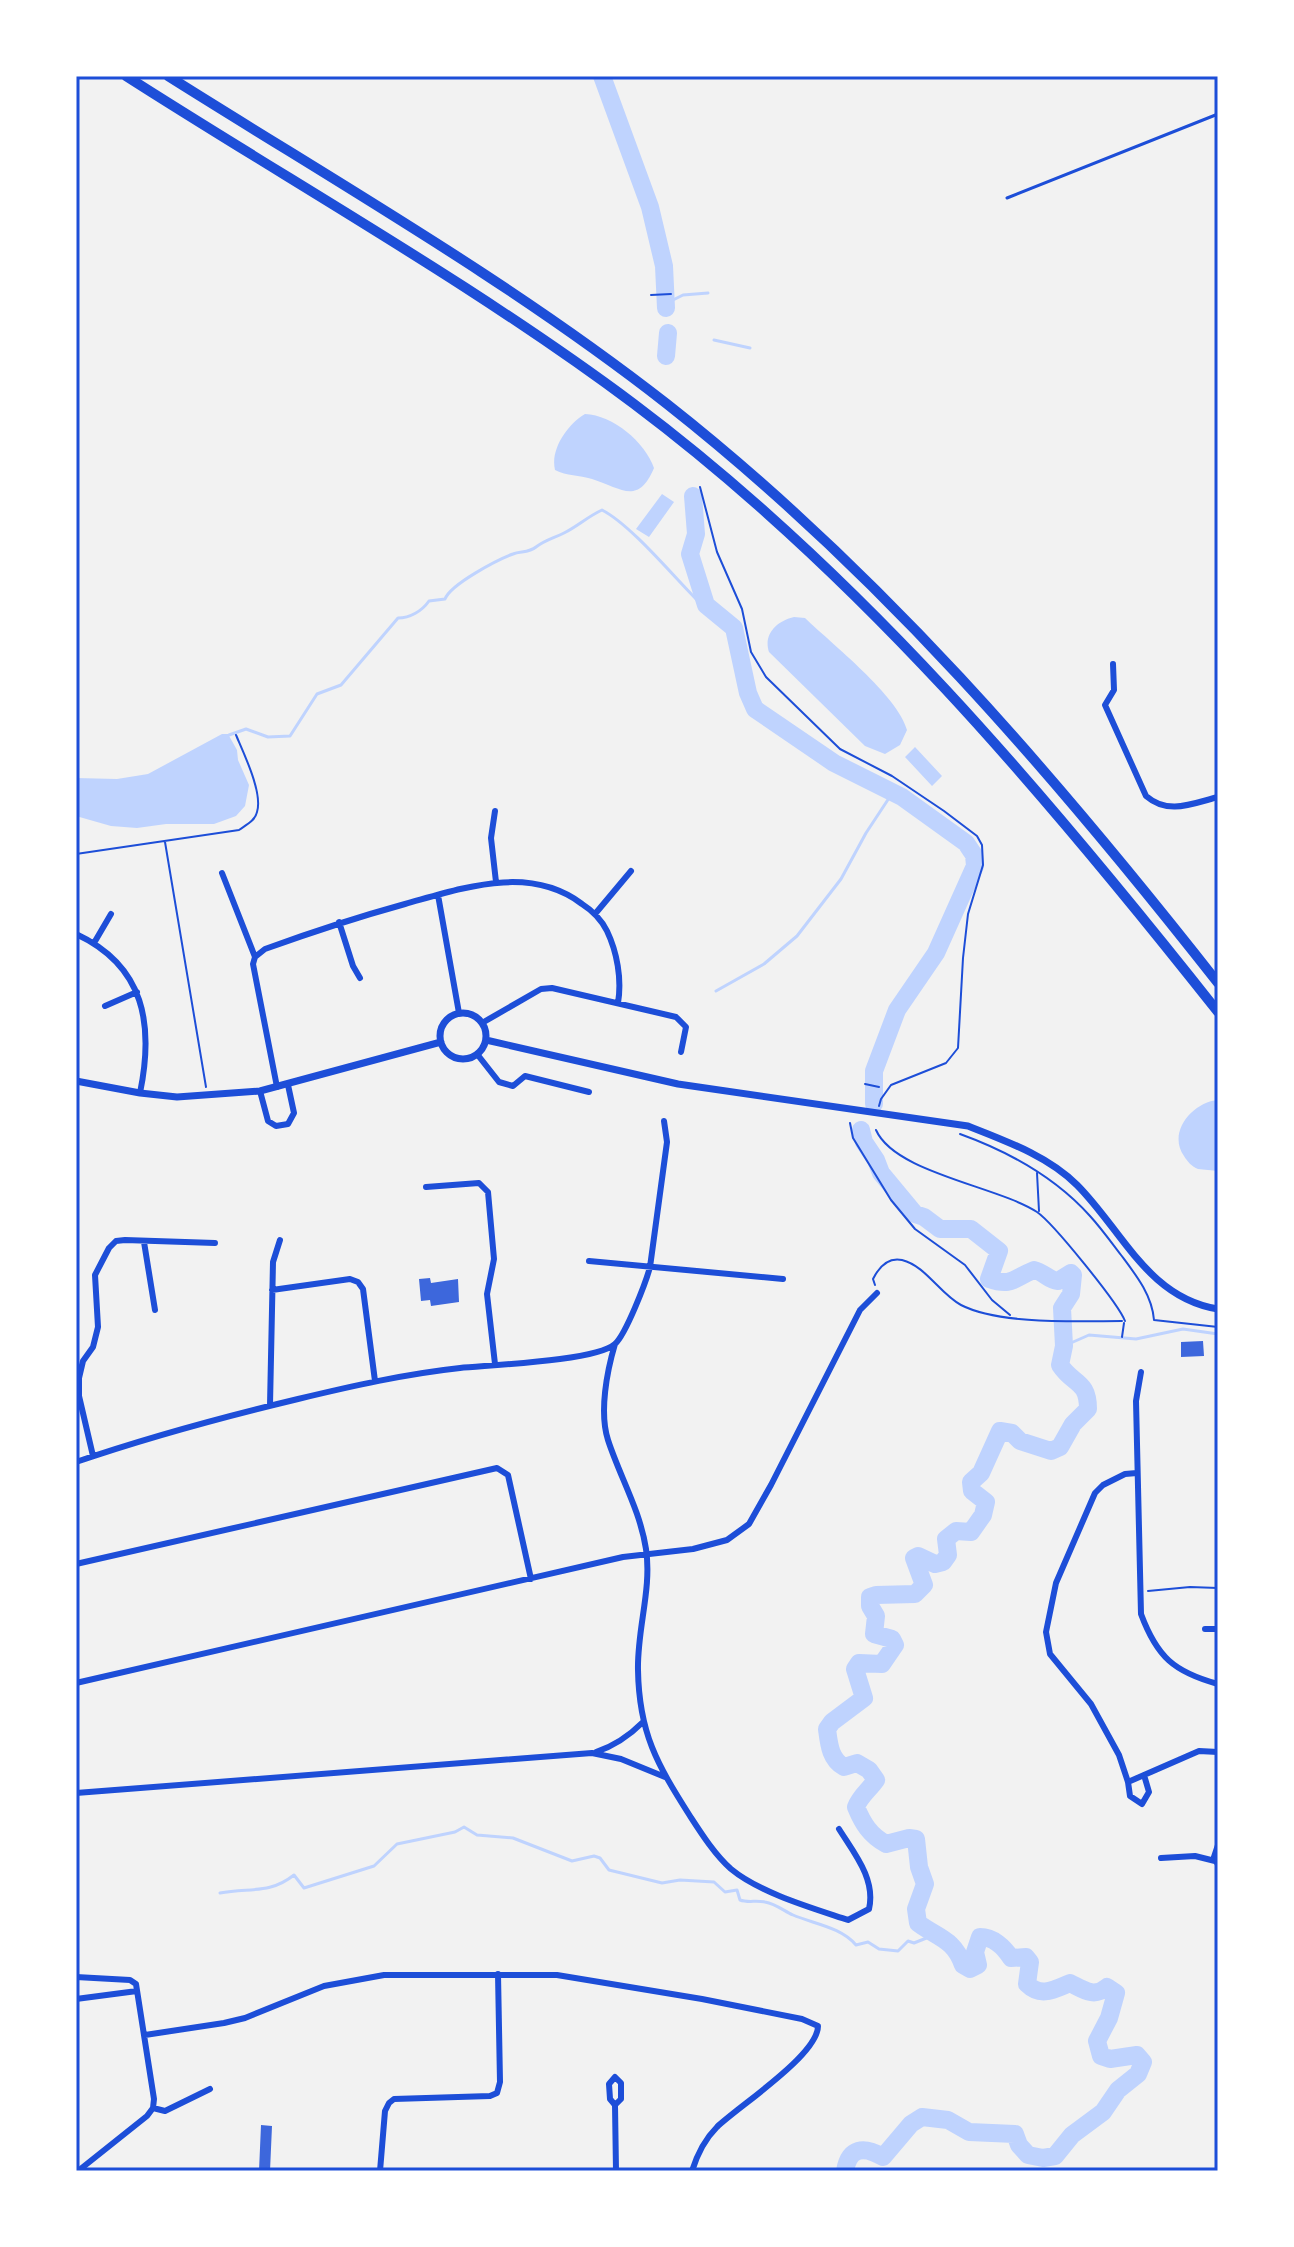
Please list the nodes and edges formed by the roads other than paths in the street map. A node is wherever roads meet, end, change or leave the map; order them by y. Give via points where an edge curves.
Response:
1 (126, 76) edge
2 (168, 76) edge
3 (1218, 114) edge
4 (1007, 198) dead end
5 (1113, 664) dead end
6 (1218, 797) edge
7 (495, 811) dead end
8 (631, 871) dead end
9 (222, 873) dead end
10 (496, 882) junction
11 (438, 895) junction
12 (111, 914) dead end
13 (595, 914) junction
14 (339, 922) junction
15 (76, 934) edge
16 (94, 943) junction
17 (255, 957) junction
18 (360, 978) dead end
19 (1218, 983) edge
20 (137, 992) junction
21 (618, 1003) junction
22 (105, 1006) dead end
23 (1218, 1012) edge
24 (459, 1013) junction
25 (482, 1023) junction
26 (486, 1040) junction
27 (441, 1042) junction
28 (681, 1052) dead end
29 (477, 1054) junction
30 (76, 1081) edge
31 (288, 1085) junction
32 (277, 1087) junction
33 (260, 1091) junction
34 (589, 1092) dead end
35 (140, 1093) junction
36 (664, 1121) dead end
37 (426, 1187) dead end
38 (280, 1240) dead end
39 (144, 1242) junction
40 (215, 1243) dead end
41 (589, 1261) dead end
42 (650, 1267) junction
43 (783, 1279) dead end
44 (272, 1290) junction
45 (877, 1293) road end
46 (1218, 1309) edge
47 (155, 1310) dead end
48 (615, 1344) junction
49 (495, 1364) junction
50 (79, 1368) edge
51 (1141, 1372) dead end
52 (375, 1381) junction
53 (270, 1405) junction
54 (93, 1456) junction
55 (76, 1462) edge
56 (1137, 1473) junction
57 (647, 1553) junction
58 (76, 1564) edge
59 (531, 1579) junction
60 (1205, 1629) dead end
61 (1218, 1629) edge
62 (76, 1683) edge
63 (1218, 1684) edge
64 (644, 1721) junction
65 (1218, 1752) edge
66 (592, 1753) junction
67 (1144, 1775) junction
68 (665, 1777) junction
69 (1128, 1782) junction
70 (76, 1793) edge
71 (839, 1829) dead end
72 (1218, 1845) edge
73 (1161, 1858) dead end
74 (1217, 1863) edge
75 (498, 1974) junction
76 (76, 1977) edge
77 (137, 1991) junction
78 (76, 1999) edge
79 (145, 2035) junction
80 (210, 2089) dead end
81 (615, 2105) dead end
82 (153, 2108) junction
83 (78, 2171) edge
84 (380, 2171) edge
85 (616, 2171) edge
86 (692, 2171) edge

1 - 23 highway via 488,300 636,406 743,493 866,608 972,720
2 - 19 highway via 523,300 652,393 759,481 976,693
3 - 4 lane
5 - 6 street via 1114,690 1105,705 1146,796 1169,808
7 - 10 street via 491,838
8 - 13 street
9 - 17 street
10 - 11 street
10 - 13 street via 550,887
11 - 14 street
11 - 24 street
12 - 16 street
13 - 21 street via 615,954
14 - 17 street
14 - 18 street
15 - 16 street
16 - 20 street via 119,964
17 - 32 street
20 - 22 street
20 - 35 street via 147,1037
21 - 25 street via 541,989
21 - 28 street via 682,1021 686,1027
24 - 25 street
24 - 27 street via 442,1026
25 - 26 street
26 - 29 street
26 - 46 street via 678,1084 968,1126 1056,1168 1076,1184 1155,1277 1189,1300
27 - 29 street via 454,1057
27 - 31 street
29 - 34 street via 499,1082 513,1086 525,1076
30 - 35 street
31 - 32 street
31 - 33 street via 294,1113 281,1126 268,1121
32 - 33 street
33 - 35 street via 177,1097
36 - 42 street via 667,1142
37 - 49 street via 479,1183 488,1192 494,1259 487,1294
38 - 44 street
39 - 40 street
39 - 47 street
39 - 50 street via 116,1241 95,1275 98,1327
41 - 42 street
42 - 43 street
42 - 48 street
44 - 52 street via 358,1282
44 - 53 street
45 - 57 street via 860,1310 749,1524 727,1540
48 - 49 street via 598,1352
48 - 57 street via 607,1437
49 - 52 street
50 - 54 street via 79,1396
51 - 56 street
52 - 53 street
53 - 54 street
54 - 55 street
56 - 63 street via 1141,1614 1160,1653 1172,1665
56 - 69 street via 1125,1474 1095,1493 1056,1583 1046,1632 1050,1654 1091,1704
57 - 59 street
57 - 64 street via 638,1665
58 - 59 street via 497,1468 508,1475
59 - 62 street
60 - 61 street
64 - 66 street via 608,1748
64 - 68 street
65 - 67 street via 1199,1751
66 - 68 street
66 - 70 street
67 - 69 street
67 - 69 street via 1149,1792 1142,1804 1130,1796
68 - 71 street via 730,1868 754,1884 848,1920 869,1909 872,1897 867,1875
72 - 74 street
73 - 74 street via 1195,1856
75 - 79 street via 362,1977 324,1986 245,2018
75 - 84 street via 497,2093 394,2099 385,2111
75 - 86 street via 557,1975 702,1999 818,2026 814,2038 780,2076 716,2128
76 - 77 street via 130,1980
77 - 78 street
77 - 79 street
79 - 82 street
80 - 82 street via 165,2111
81 - 85 street
82 - 83 street

